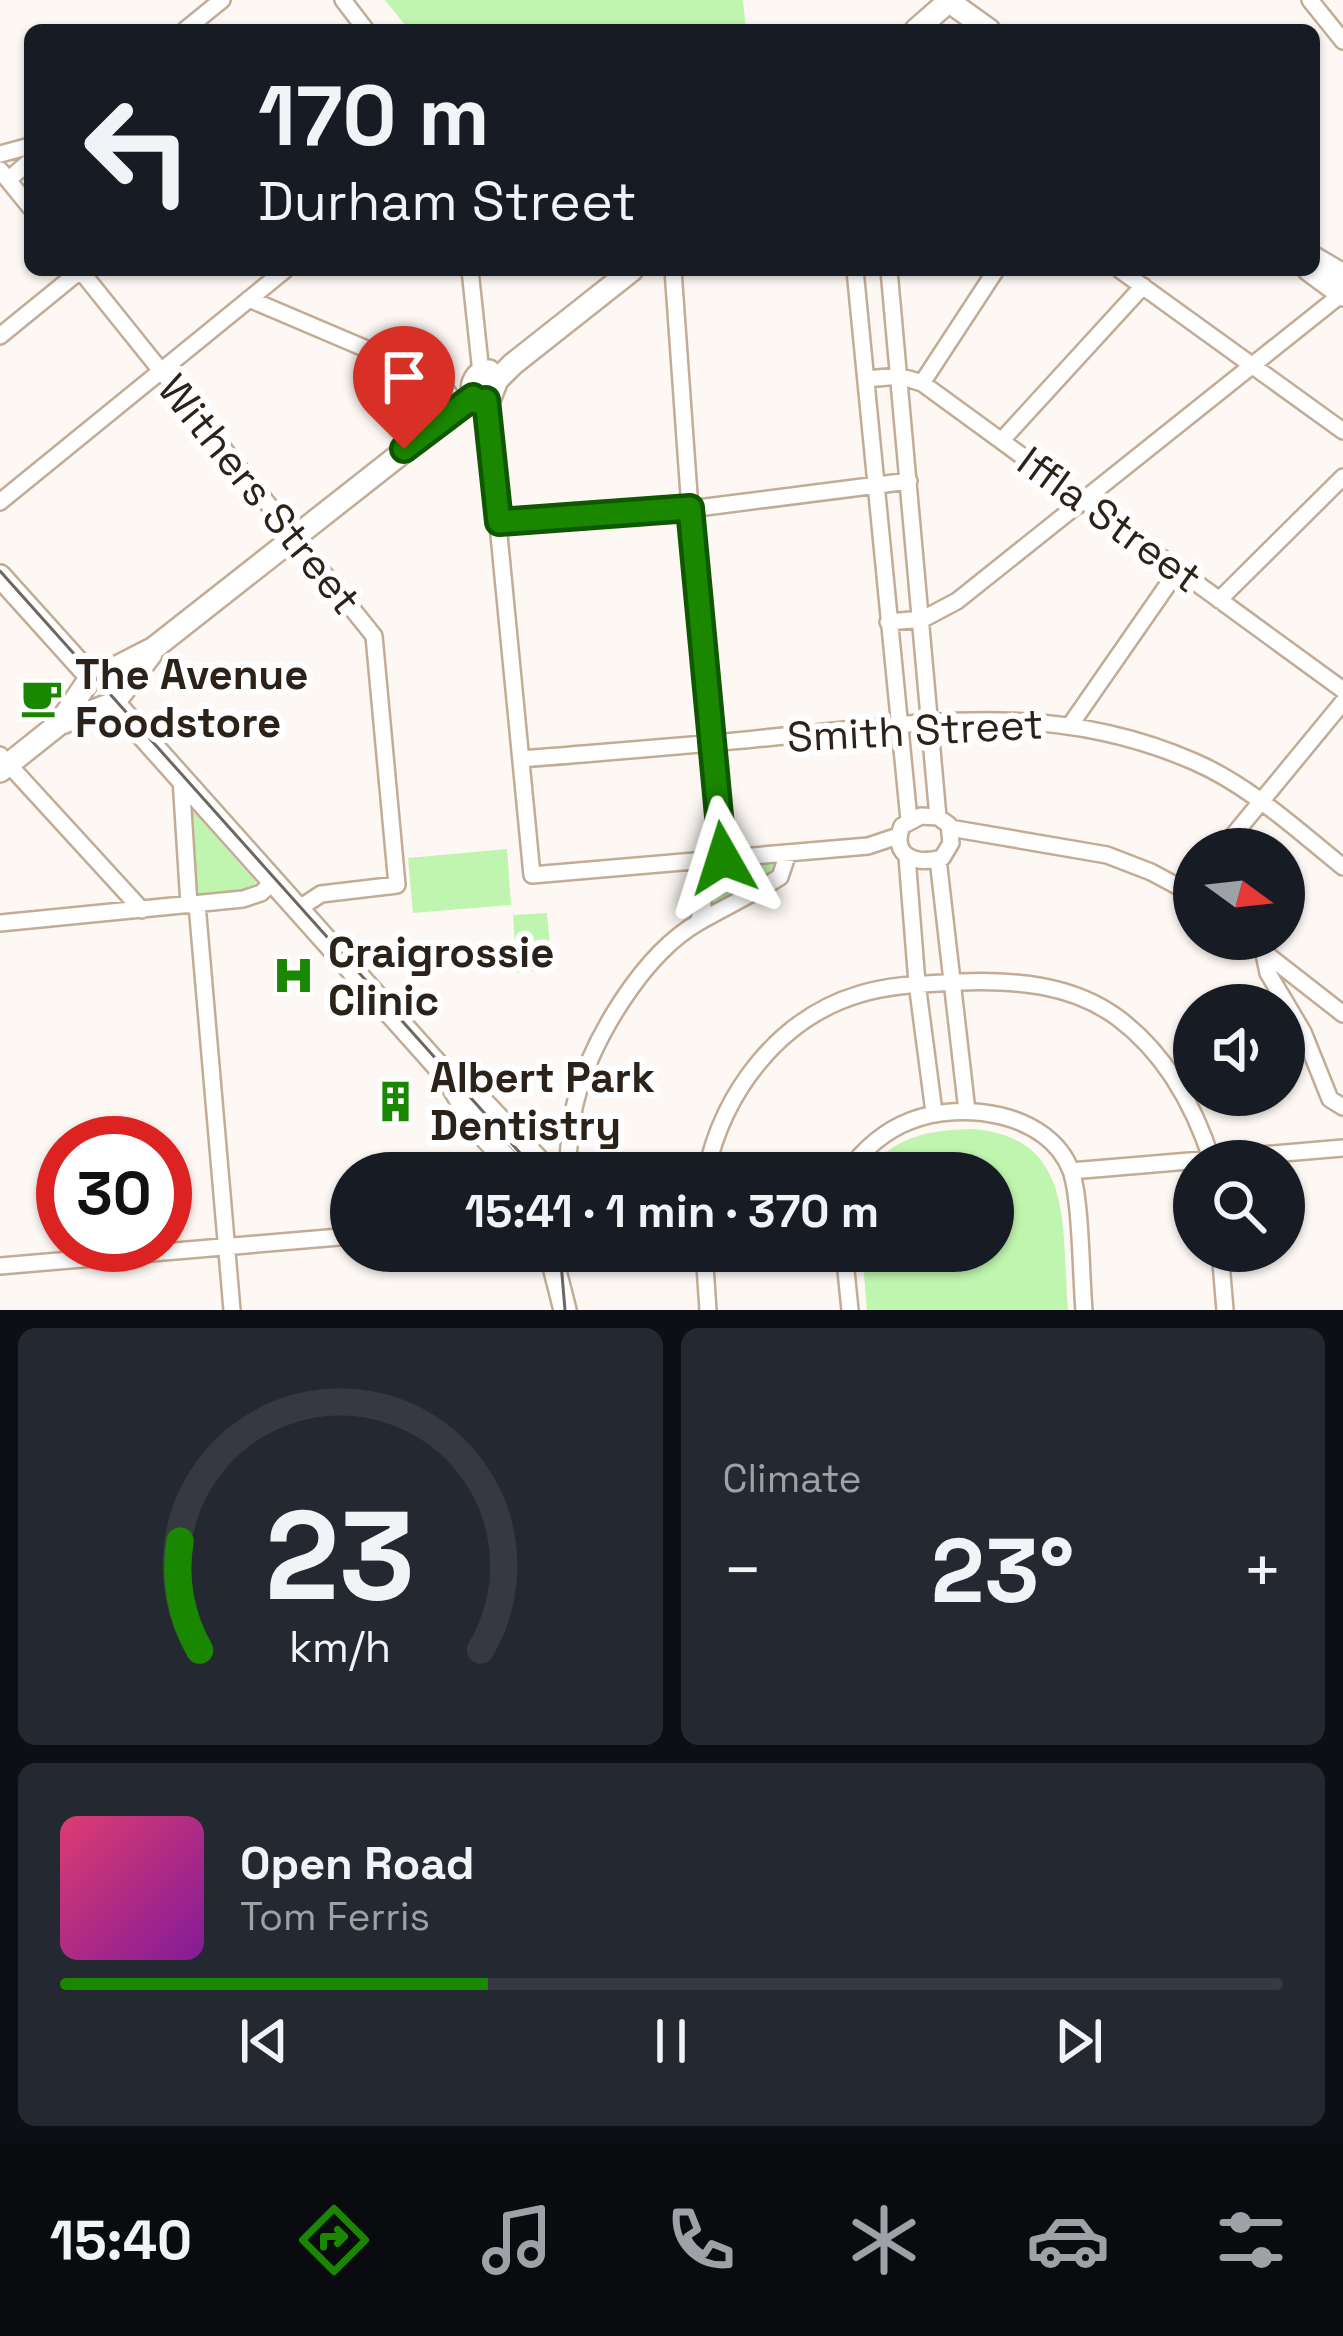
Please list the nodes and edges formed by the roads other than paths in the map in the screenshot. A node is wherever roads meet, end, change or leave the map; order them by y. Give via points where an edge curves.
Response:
1 (222, 0) edge
2 (343, 0) edge
3 (1310, 0) edge
4 (955, 2) edge
5 (192, 24) edge
6 (361, 24) edge
7 (924, 24) edge
8 (982, 24) edge
9 (1343, 40) edge
10 (2, 173) edge
11 (24, 200) edge
12 (1320, 265) edge
13 (73, 276) edge
14 (85, 276) edge
15 (278, 276) edge
16 (471, 276) edge
17 (624, 276) edge
18 (673, 276) edge
19 (856, 276) edge
20 (890, 276) edge
21 (992, 276) edge
22 (1129, 276) edge
23 (1143, 286) junction
24 (1341, 289) edge
25 (249, 299) junction
26 (0, 336) edge
27 (1251, 363) junction
28 (161, 371) junction
29 (489, 376) junction
30 (899, 376) junction
31 (866, 380) junction
32 (922, 383) junction
33 (473, 401) junction
34 (1343, 430) edge
35 (1002, 440) junction
36 (1343, 477) edge
37 (909, 482) junction
38 (876, 485) junction
39 (1084, 499) junction
40 (0, 502) edge
41 (690, 508) junction
42 (499, 522) junction
43 (295, 537) junction
44 (1178, 570) junction
45 (0, 576) edge
46 (1219, 600) junction
47 (923, 619) junction
48 (888, 622) junction
49 (154, 648) junction
50 (94, 679) junction
51 (1343, 690) edge
52 (111, 700) junction
53 (1343, 701) edge
54 (59, 724) junction
55 (929, 724) junction
56 (1071, 724) junction
57 (897, 727) junction
58 (710, 744) junction
59 (520, 759) junction
60 (3, 764) edge
61 (181, 778) junction
62 (1261, 801) junction
63 (909, 820) junction
64 (944, 823) junction
65 (1239, 828) edge
66 (994, 838) junction
67 (902, 848) junction
68 (788, 853) junction
69 (944, 855) junction
70 (723, 858) junction
71 (702, 860) junction
72 (1343, 867) edge
73 (273, 882) junction
74 (1173, 882) edge
75 (193, 904) junction
76 (298, 909) junction
77 (142, 910) junction
78 (698, 922) junction
79 (0, 923) edge
80 (1265, 960) edge
81 (1272, 960) edge
82 (917, 983) junction
83 (953, 983) junction
84 (1343, 1014) edge
85 (447, 1076) junction
86 (1343, 1107) edge
87 (967, 1111) junction
88 (940, 1112) junction
89 (1203, 1140) edge
90 (1343, 1148) edge
91 (1305, 1151) edge
92 (499, 1152) edge
93 (532, 1152) edge
94 (560, 1152) edge
95 (712, 1152) edge
96 (867, 1152) edge
97 (1173, 1163) edge
98 (1071, 1171) junction
99 (330, 1238) edge
100 (226, 1247) junction
101 (0, 1266) edge
102 (556, 1272) edge
103 (567, 1272) edge
104 (705, 1272) edge
105 (846, 1272) edge
106 (1222, 1272) edge
107 (564, 1302) edge
108 (232, 1310) edge
109 (708, 1310) edge
110 (850, 1310) edge
111 (1084, 1310) edge
112 (1225, 1310) edge

1 - 5 street
2 - 6 street
3 - 9 street
4 - 7 street
4 - 8 street
10 - 11 street
12 - 24 street
13 - 26 street
14 - 28 street, Withers Street
15 - 25 street
16 - 29 street
17 - 29 street
18 - 41 street
19 - 31 street
20 - 30 street
21 - 32 street
22 - 23 street
23 - 27 street
23 - 35 street
24 - 27 street
25 - 28 street
25 - 33 street
27 - 34 street
27 - 39 street
28 - 40 street
28 - 43 street, Withers Street
29 - 33 street via 474,380
30 - 31 street, Iffla Street
30 - 32 street, Iffla Street
30 - 37 street
31 - 38 street
32 - 35 street, Iffla Street
33 - 42 street
33 - 43 street
35 - 39 street, Iffla Street
36 - 46 street
37 - 38 street
37 - 47 street
38 - 41 street
38 - 48 street
39 - 44 street, Iffla Street
39 - 47 street
41 - 42 street
41 - 58 street
42 - 59 street
43 - 49 street
43 - 76 street, Withers Street via 376,640 397,885 321,894
44 - 46 street, Iffla Street
44 - 56 street
45 - 50 street
46 - 51 street, Iffla Street
47 - 48 street
47 - 55 street
48 - 57 street
49 - 50 street
49 - 52 street
50 - 52 street via 87,699
50 - 52 street via 117,678
50 - 54 street
52 - 54 street
52 - 61 street
53 - 62 street
54 - 60 street
55 - 56 street, Smith Street
55 - 57 street, Smith Street
55 - 64 street
56 - 62 street, Smith Street via 1195,762
57 - 58 street, Smith Street
57 - 63 street
58 - 59 street, Smith Street
58 - 70 street
59 - 71 street via 532,875
60 - 77 street
61 - 73 street
61 - 75 street
62 - 65 street
62 - 72 street, Smith Street
63 - 64 street
63 - 67 street
64 - 66 street
64 - 69 street
66 - 69 street
66 - 74 street via 1068,845
67 - 68 street
67 - 69 street via 919,861
67 - 82 street
68 - 70 street
68 - 78 street via 778,878
69 - 83 street
70 - 71 street
71 - 78 street
73 - 75 street via 252,896
73 - 76 street
75 - 77 street
75 - 100 street
76 - 85 street
77 - 79 street
78 - 94 street via 619,1005 587,1066
80 - 86 street via 1330,1099
81 - 84 street
82 - 83 street
82 - 88 street
82 - 95 street via 858,994 791,1028 740,1086
83 - 87 street
83 - 89 street via 1027,982 1117,1017 1175,1078
85 - 92 street
85 - 93 street
87 - 88 street
87 - 98 street via 1026,1125
88 - 96 street via 887,1132
90 - 91 street
97 - 98 street
98 - 111 street
99 - 100 street
100 - 101 street
100 - 108 street
102 - 107 street
103 - 107 street
104 - 109 street
105 - 110 street
106 - 112 street

